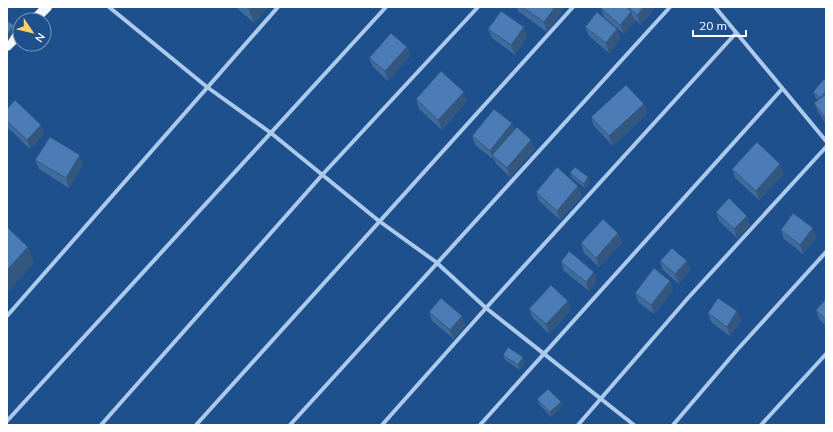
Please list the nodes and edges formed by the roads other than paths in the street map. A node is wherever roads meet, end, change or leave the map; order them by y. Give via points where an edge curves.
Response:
1 (109, 7) edge
2 (278, 7) edge
3 (386, 7) edge
4 (478, 7) edge
5 (573, 7) edge
6 (670, 7) edge
7 (715, 7) edge
8 (736, 32) junction
9 (207, 87) junction
10 (782, 88) junction
11 (271, 133) junction
12 (826, 141) edge
13 (826, 147) edge
14 (323, 174) junction
15 (379, 220) junction
16 (826, 252) edge
17 (436, 262) junction
18 (486, 308) junction
19 (7, 316) edge
20 (542, 354) junction
21 (826, 354) edge
22 (601, 398) junction
23 (7, 422) edge
24 (101, 425) edge
25 (196, 425) edge
26 (290, 425) edge
27 (382, 425) edge
28 (480, 425) edge
29 (578, 425) edge
30 (634, 425) edge
31 (673, 425) edge
32 (761, 425) edge

1 - 9 street
2 - 9 street
3 - 11 street
4 - 14 street
5 - 15 street
6 - 17 street
7 - 8 street
8 - 10 street
8 - 18 street
9 - 11 street
9 - 19 street
10 - 12 street
10 - 20 street
11 - 14 street
11 - 23 street
13 - 22 street
14 - 15 street
14 - 24 street
15 - 17 street
15 - 25 street
16 - 31 street via 736,350
17 - 18 street
17 - 26 street
18 - 20 street
18 - 27 street
20 - 22 street
20 - 28 street
21 - 32 street
22 - 29 street
22 - 30 street

